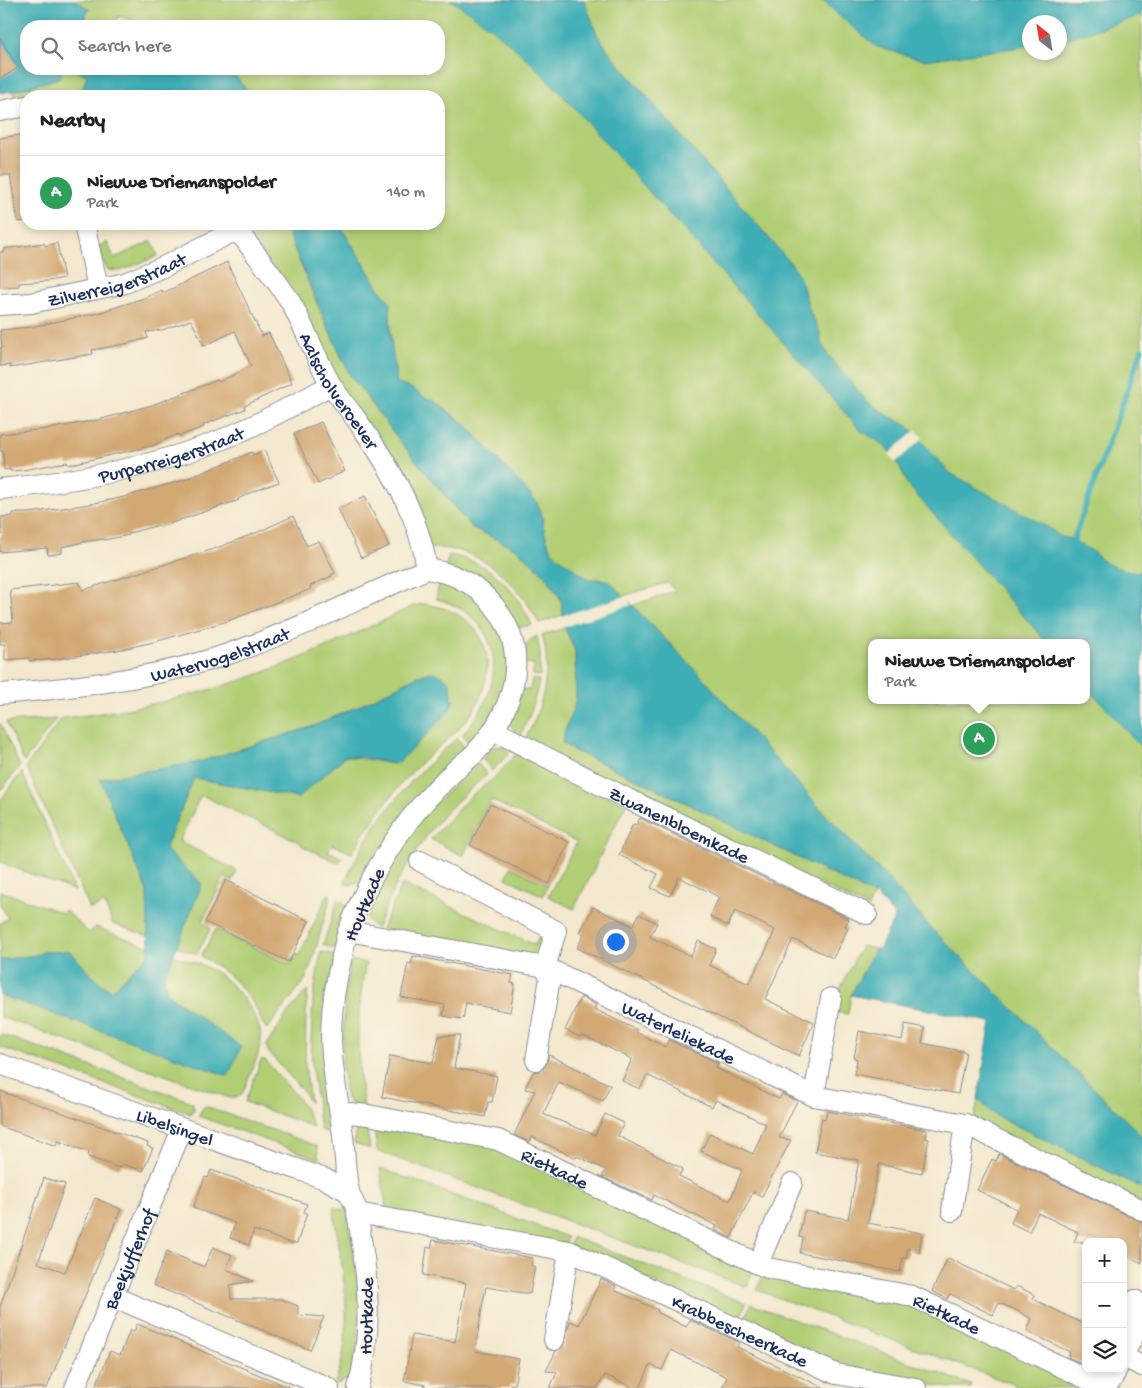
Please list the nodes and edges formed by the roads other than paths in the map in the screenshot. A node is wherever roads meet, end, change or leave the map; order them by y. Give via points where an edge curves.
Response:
1 (20, 107) edge
2 (0, 110) edge
3 (85, 230) edge
4 (226, 235) joint
5 (98, 288) junction
6 (0, 305) edge
7 (331, 384) junction
8 (0, 489) edge
9 (427, 569) junction
10 (0, 694) edge
11 (493, 730) junction
12 (420, 861) dead end
13 (867, 914) dead end
14 (348, 931) junction
15 (545, 967) junction
16 (831, 998) dead end
17 (536, 1060) dead end
18 (0, 1064) edge
19 (814, 1096) junction
20 (340, 1112) junction
21 (965, 1124) junction
22 (182, 1129) junction
23 (792, 1183) dead end
24 (349, 1192) junction
25 (1142, 1210) edge
26 (952, 1211) dead end
27 (357, 1213) junction
28 (569, 1251) junction
29 (758, 1264) junction
30 (114, 1298) junction
31 (1135, 1300) dead end
32 (554, 1340) dead end
33 (1127, 1349) edge
34 (1127, 1359) edge
35 (1142, 1366) edge
36 (1115, 1373) edge
37 (75, 1388) edge
38 (329, 1388) edge
39 (358, 1388) edge
40 (916, 1388) edge

1 - 2 street
3 - 5 street
4 - 5 street, Zilverreigerstraat via 165,266 126,282
4 - 7 street, Aalscholveroever via 236,232 243,237 289,300
5 - 6 street, Zilverreigerstraat via 31,303
7 - 8 street, Purperreigerstraat via 261,422 197,448 91,477
7 - 9 street, Aalscholveroever via 362,427 406,502 425,552
9 - 10 street, Watervogelstraat via 301,627 199,663 65,688
9 - 11 street, Houtkade via 455,576 480,590 495,606 513,638 516,657 512,688 501,719
11 - 13 street, Zwanenbloemkade
11 - 14 street, Houtkade via 474,754 427,799 397,837 368,885
12 - 15 street via 556,931
14 - 15 street, Waterleliekade
14 - 20 street, Houtkade via 338,976 331,1038
15 - 17 street via 550,978
15 - 19 street, Waterleliekade
16 - 19 street
18 - 22 street, Libelsingel
19 - 21 street, Waterleliekade
20 - 24 street, Houtkade
20 - 29 street, Rietkade via 498,1140
21 - 25 street, Waterleliekade
21 - 26 street
22 - 24 street, Libelsingel via 337,1184
22 - 30 street, Beekjufferhof
23 - 29 street
24 - 27 street, Houtkade
27 - 28 street, Krabbescheerkade
27 - 39 street, Houtkade via 368,1291 364,1367
28 - 32 street
28 - 40 street, Krabbescheerkade via 836,1374
29 - 36 street, Rietkade via 912,1296 1104,1387
30 - 37 street, Beekjufferhof
30 - 38 street
31 - 33 street via 1132,1308 1138,1327
34 - 35 street

